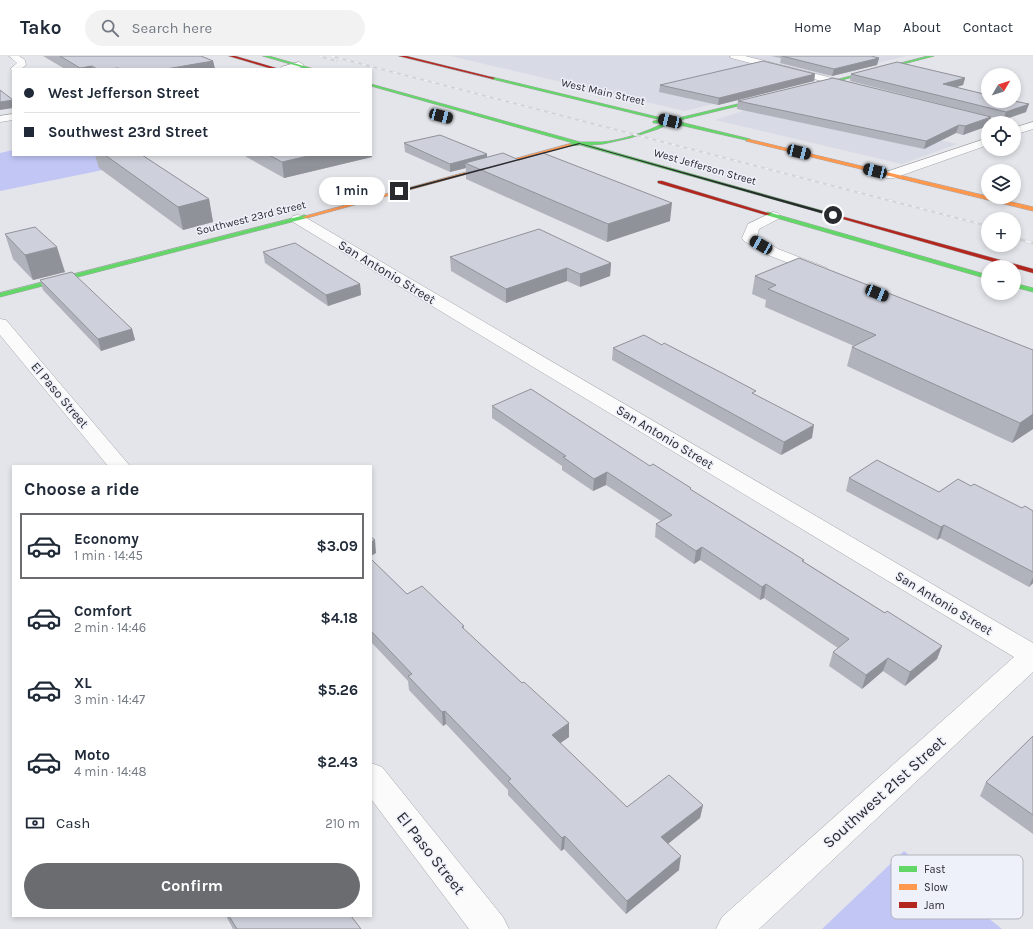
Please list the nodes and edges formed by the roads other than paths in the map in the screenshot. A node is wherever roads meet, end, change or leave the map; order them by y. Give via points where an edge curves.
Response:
1 (13, 56) edge
2 (230, 56) edge
3 (265, 56) edge
4 (401, 56) edge
5 (734, 56) edge
6 (932, 56) edge
7 (299, 65) junction
8 (15, 68) edge
9 (273, 68) edge
10 (288, 68) edge
11 (309, 68) edge
12 (834, 81) junction
13 (372, 86) edge
14 (805, 88) edge
15 (864, 89) edge
16 (776, 95) edge
17 (416, 98) junction
18 (404, 102) dead end
19 (953, 112) edge
20 (12, 117) edge
21 (0, 119) edge
22 (981, 119) edge
23 (670, 121) junction
24 (641, 124) dead end
25 (1033, 125) edge
26 (1021, 128) edge
27 (1021, 130) edge
28 (1033, 132) edge
29 (603, 133) dead end
30 (580, 143) junction
31 (981, 143) edge
32 (536, 144) dead end
33 (554, 150) junction
34 (569, 154) dead end
35 (890, 175) junction
36 (651, 180) dead end
37 (1033, 209) edge
38 (772, 216) junction
39 (298, 219) junction
40 (1033, 271) edge
41 (981, 275) edge
42 (835, 276) edge
43 (1021, 287) edge
44 (1033, 290) edge
45 (0, 294) edge
46 (0, 324) edge
47 (118, 465) edge
48 (1033, 656) edge
49 (372, 777) edge
50 (491, 929) edge
51 (734, 929) edge

1 - 8 street via 22,62
2 - 9 main road
3 - 7 main road
4 - 23 main road, West Main Street
5 - 12 street
6 - 12 main road
7 - 10 street
7 - 11 main road
12 - 14 main road
12 - 15 street
13 - 17 main road, West Jefferson Street
16 - 23 main road
17 - 18 main road
17 - 30 main road, West Jefferson Street
19 - 22 street
20 - 21 street
23 - 24 main road
23 - 30 main road via 659,128 602,143
23 - 35 main road, West Main Street
25 - 26 street
27 - 28 street
29 - 30 main road via 587,137
30 - 33 main road, Southwest 23rd Street
30 - 40 main road, West Jefferson Street
31 - 35 street
32 - 33 main road
33 - 34 main road
33 - 39 main road, Southwest 23rd Street
35 - 37 main road, West Main Street
36 - 38 main road
38 - 41 main road
38 - 42 street via 753,227 750,238 773,252
39 - 45 main road, Southwest 23rd Street
39 - 48 street, San Antonio Street
43 - 44 main road
46 - 47 street, El Paso Street
48 - 51 street, Southwest 21st Street
49 - 50 street, El Paso Street

